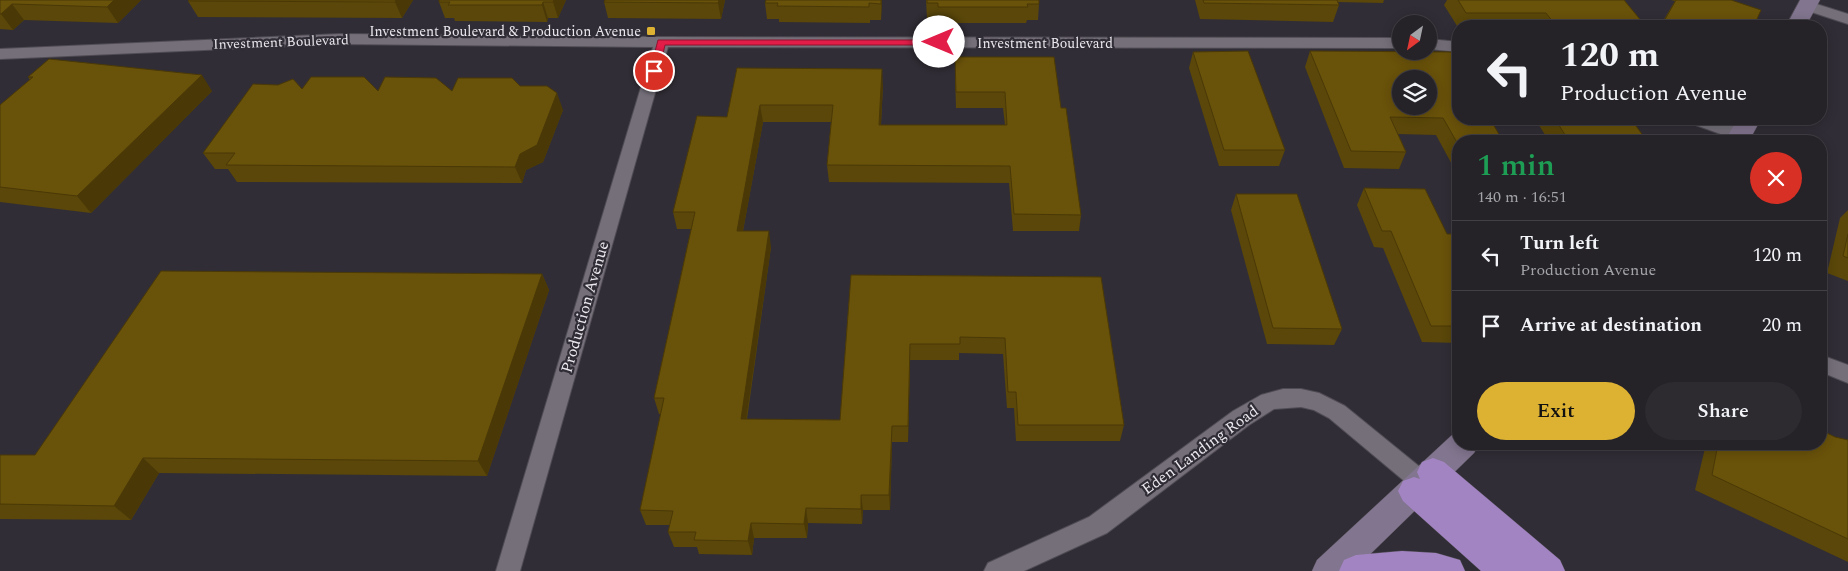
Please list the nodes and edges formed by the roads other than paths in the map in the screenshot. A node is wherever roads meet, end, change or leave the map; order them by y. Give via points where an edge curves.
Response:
1 (1808, 3) edge
2 (1848, 19) edge
3 (1799, 20) edge
4 (661, 42) junction
5 (1392, 43) edge
6 (1438, 45) edge
7 (1452, 46) edge
8 (0, 54) edge
9 (1717, 125) edge
10 (1742, 132) edge
11 (1827, 365) edge
12 (1848, 374) edge
13 (1457, 450) edge
14 (1423, 482) junction
15 (508, 571) edge
16 (998, 571) edge
17 (1329, 571) edge
18 (1356, 571) edge
19 (1448, 571) edge
20 (1506, 571) edge
21 (1548, 571) edge

1 - 2 street
1 - 3 street
4 - 5 street, Investment Boulevard
4 - 8 street, Investment Boulevard via 340,39
4 - 15 street, Production Avenue
6 - 7 street
9 - 10 street
11 - 12 street
13 - 14 street
14 - 16 street, Eden Landing Road via 1337,412 1319,402 1301,398 1269,401 1098,526
14 - 17 street
14 - 20 highway
14 - 21 highway
18 - 19 highway via 1385,566 1420,566

